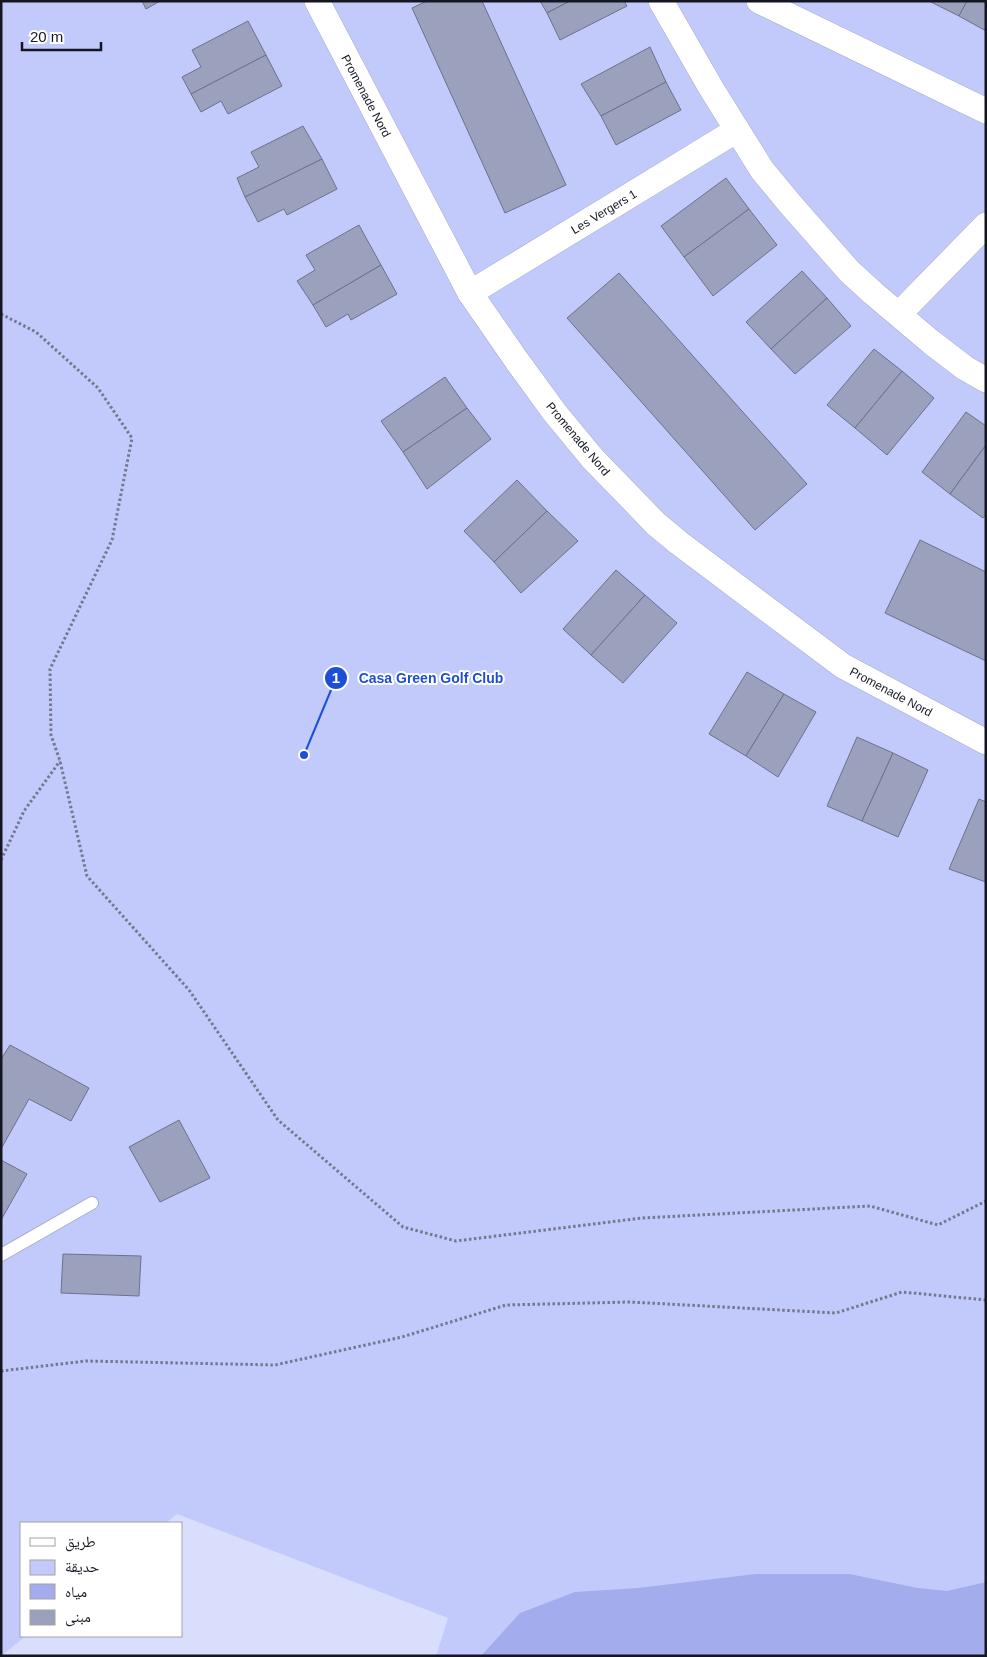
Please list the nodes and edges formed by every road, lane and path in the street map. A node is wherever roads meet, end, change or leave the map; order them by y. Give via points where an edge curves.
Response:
1 (316, 1) edge
2 (661, 1) edge
3 (759, 1) edge
4 (986, 111) edge
5 (737, 130) junction
6 (986, 225) edge
7 (470, 293) junction
8 (1, 314) edge
9 (899, 314) junction
10 (986, 380) edge
11 (986, 742) edge
12 (60, 761) junction
13 (1, 860) edge
14 (986, 1200) edge
15 (92, 1203) dead end
16 (1, 1255) edge
17 (986, 1300) edge
18 (1, 1371) edge

1 - 7 street, Promenade Nord
2 - 5 street
3 - 4 street
5 - 7 street, Les Vergers 1
5 - 9 street via 762,170 790,205 849,271
6 - 9 street
7 - 11 street, Promenade Nord via 555,413 593,459 656,524 843,666
8 - 12 path via 36,332 98,388 132,438 112,540 50,669 50,735
9 - 10 street via 965,368
12 - 13 path via 24,810
12 - 14 path via 87,876 189,990 278,1120 403,1227 456,1240 642,1218 870,1206 938,1225
15 - 16 lane
17 - 18 path via 902,1292 836,1313 630,1302 506,1305 402,1337 276,1364 86,1362

